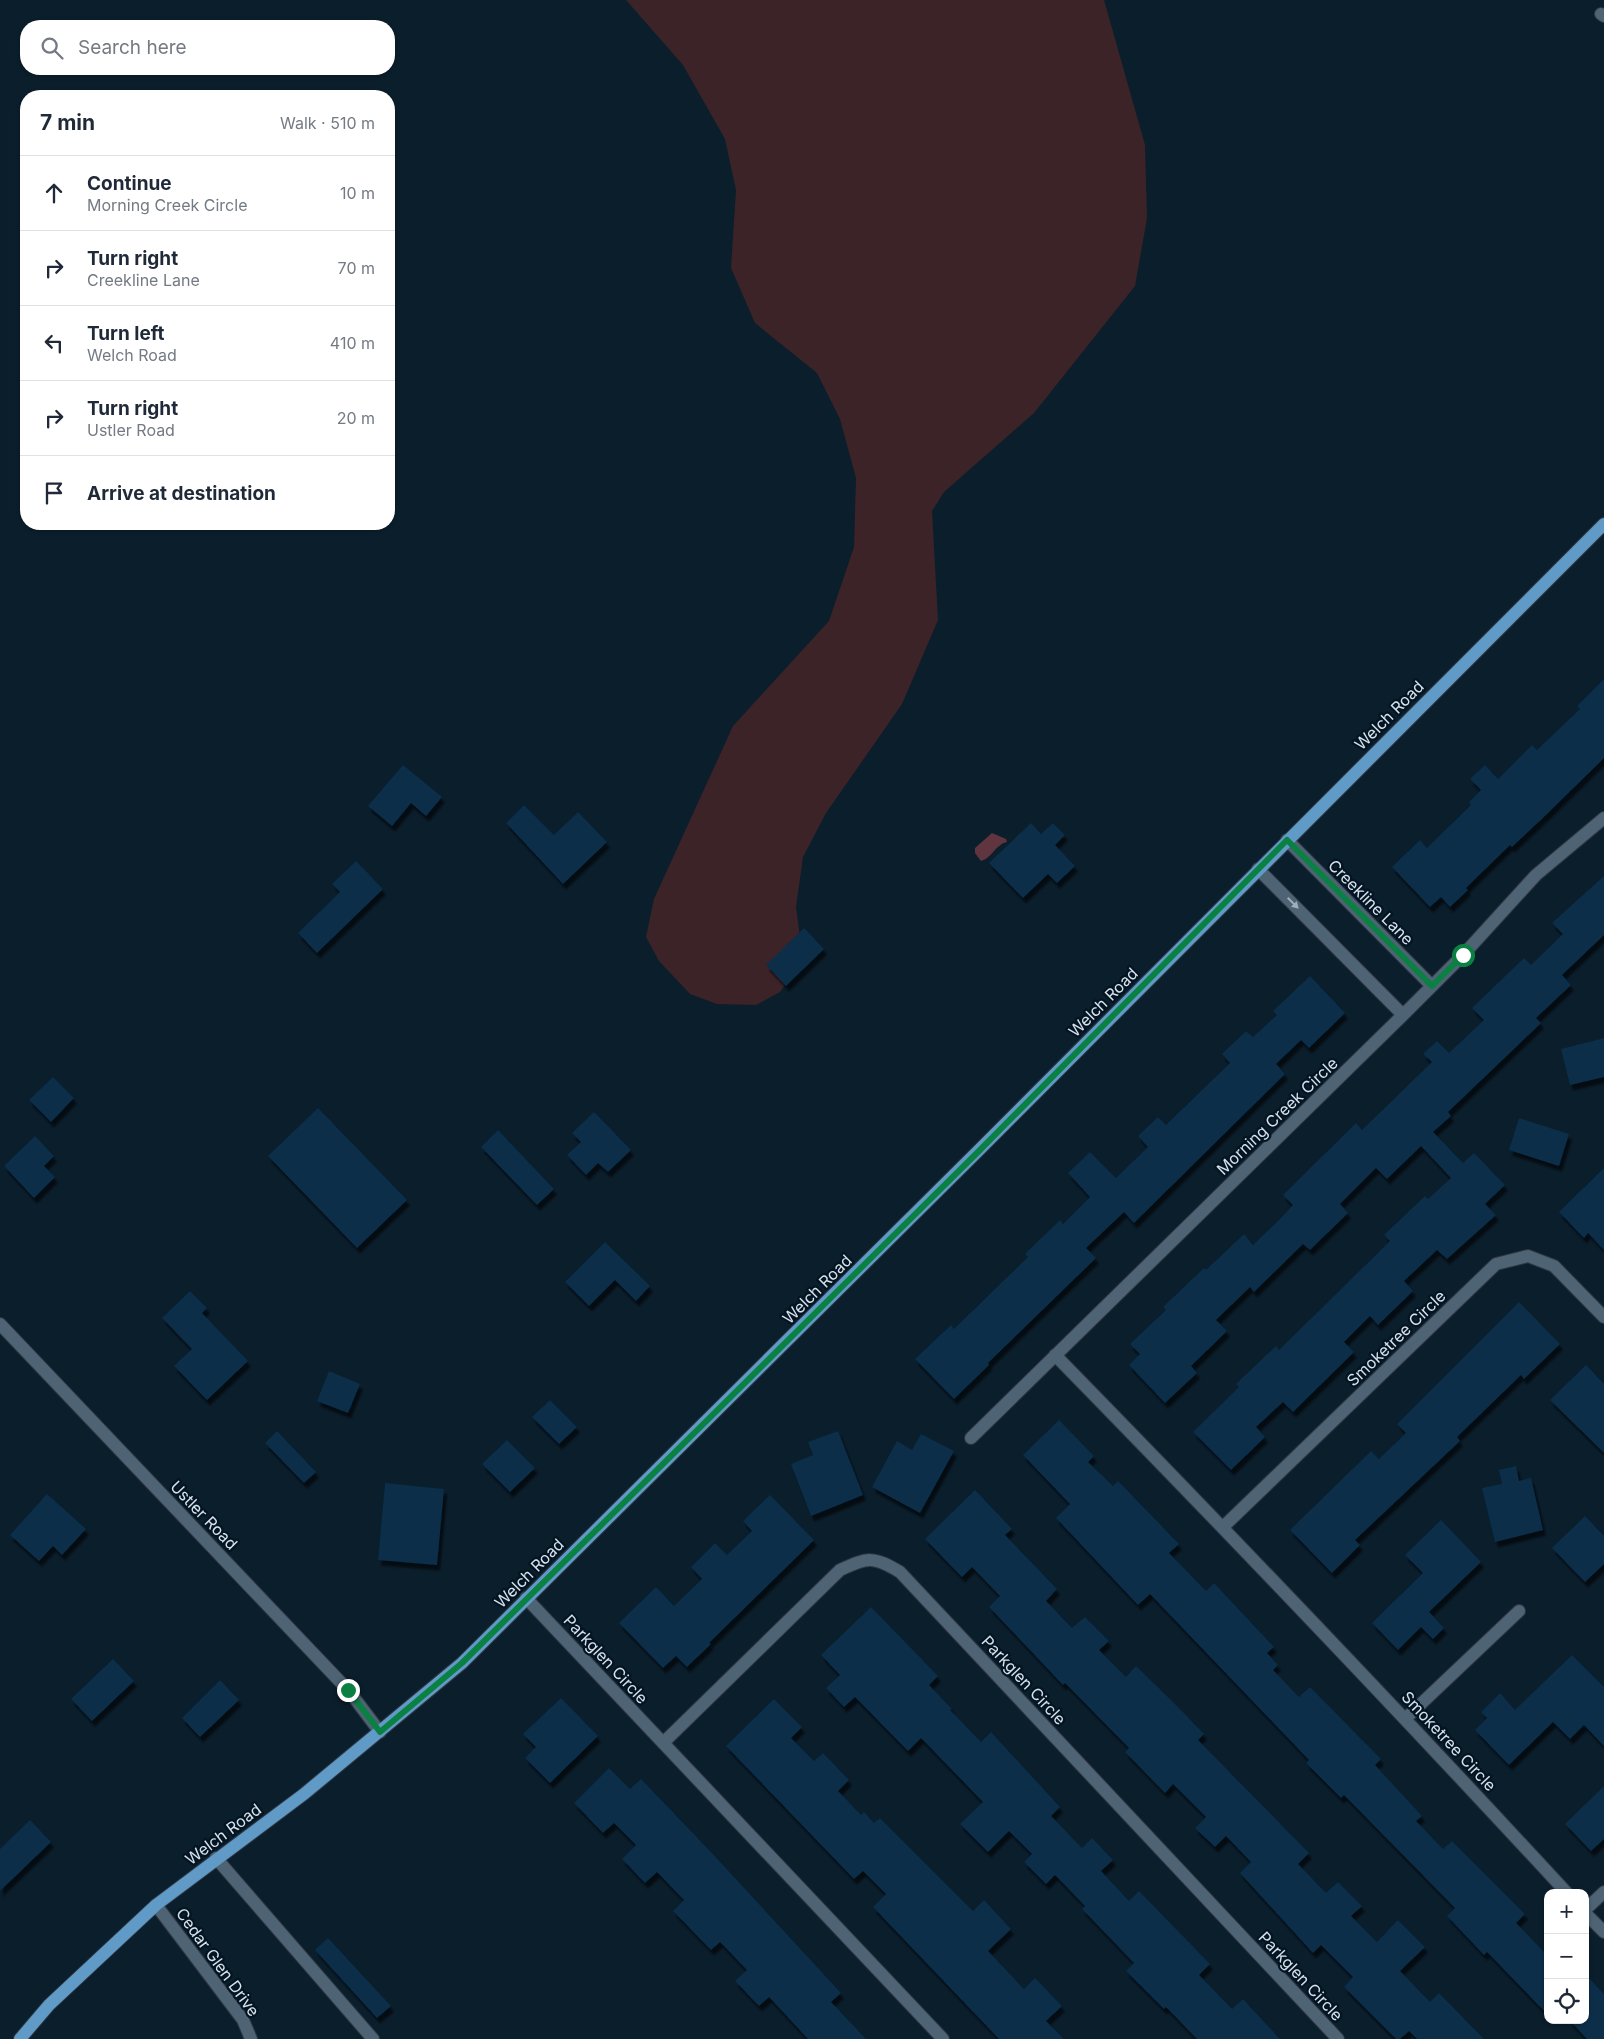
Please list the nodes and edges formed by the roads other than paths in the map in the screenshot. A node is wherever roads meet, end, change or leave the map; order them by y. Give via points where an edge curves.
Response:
1 (1604, 524) edge
2 (1604, 818) edge
3 (1287, 840) junction
4 (1258, 869) junction
5 (1432, 986) junction
6 (1403, 1015) junction
7 (1604, 1317) edge
8 (0, 1324) edge
9 (1055, 1355) junction
10 (971, 1438) dead end
11 (1223, 1527) junction
12 (526, 1598) junction
13 (1519, 1611) dead end
14 (1406, 1718) junction
15 (380, 1732) junction
16 (663, 1743) junction
17 (216, 1858) junction
18 (1563, 1889) edge
19 (1604, 1892) edge
20 (156, 1905) junction
21 (1589, 1907) edge
22 (1589, 1915) edge
23 (1604, 1932) edge
24 (20, 2039) edge
25 (251, 2039) edge
26 (373, 2039) edge
27 (943, 2039) edge
28 (1338, 2039) edge

1 - 3 main road, Welch Road
2 - 5 street, Morning Creek Circle via 1536,875
3 - 4 main road, Welch Road
3 - 5 street, Creekline Lane
4 -> 6 street
4 - 12 main road, Welch Road
5 - 6 street, Morning Creek Circle
6 - 9 street, Morning Creek Circle
7 - 11 street, Smoketree Circle via 1554,1266 1528,1256 1496,1264
8 - 15 street, Ustler Road via 348,1690
9 - 10 street, Morning Creek Circle
9 - 11 street, Smoketree Circle
11 - 14 street, Smoketree Circle
12 - 15 main road, Welch Road via 462,1663
12 - 16 street, Parkglen Circle
13 - 14 street
14 - 18 street, Smoketree Circle
15 - 17 main road, Welch Road via 304,1794
16 - 27 street, Parkglen Circle
16 - 28 street, Parkglen Circle via 840,1570 863,1559 882,1562 900,1572
17 - 20 main road, Welch Road
17 - 26 street
19 - 21 street
20 - 24 main road, Welch Road via 49,2005
20 - 25 street, Cedar Glen Drive via 243,2020
22 - 23 street

